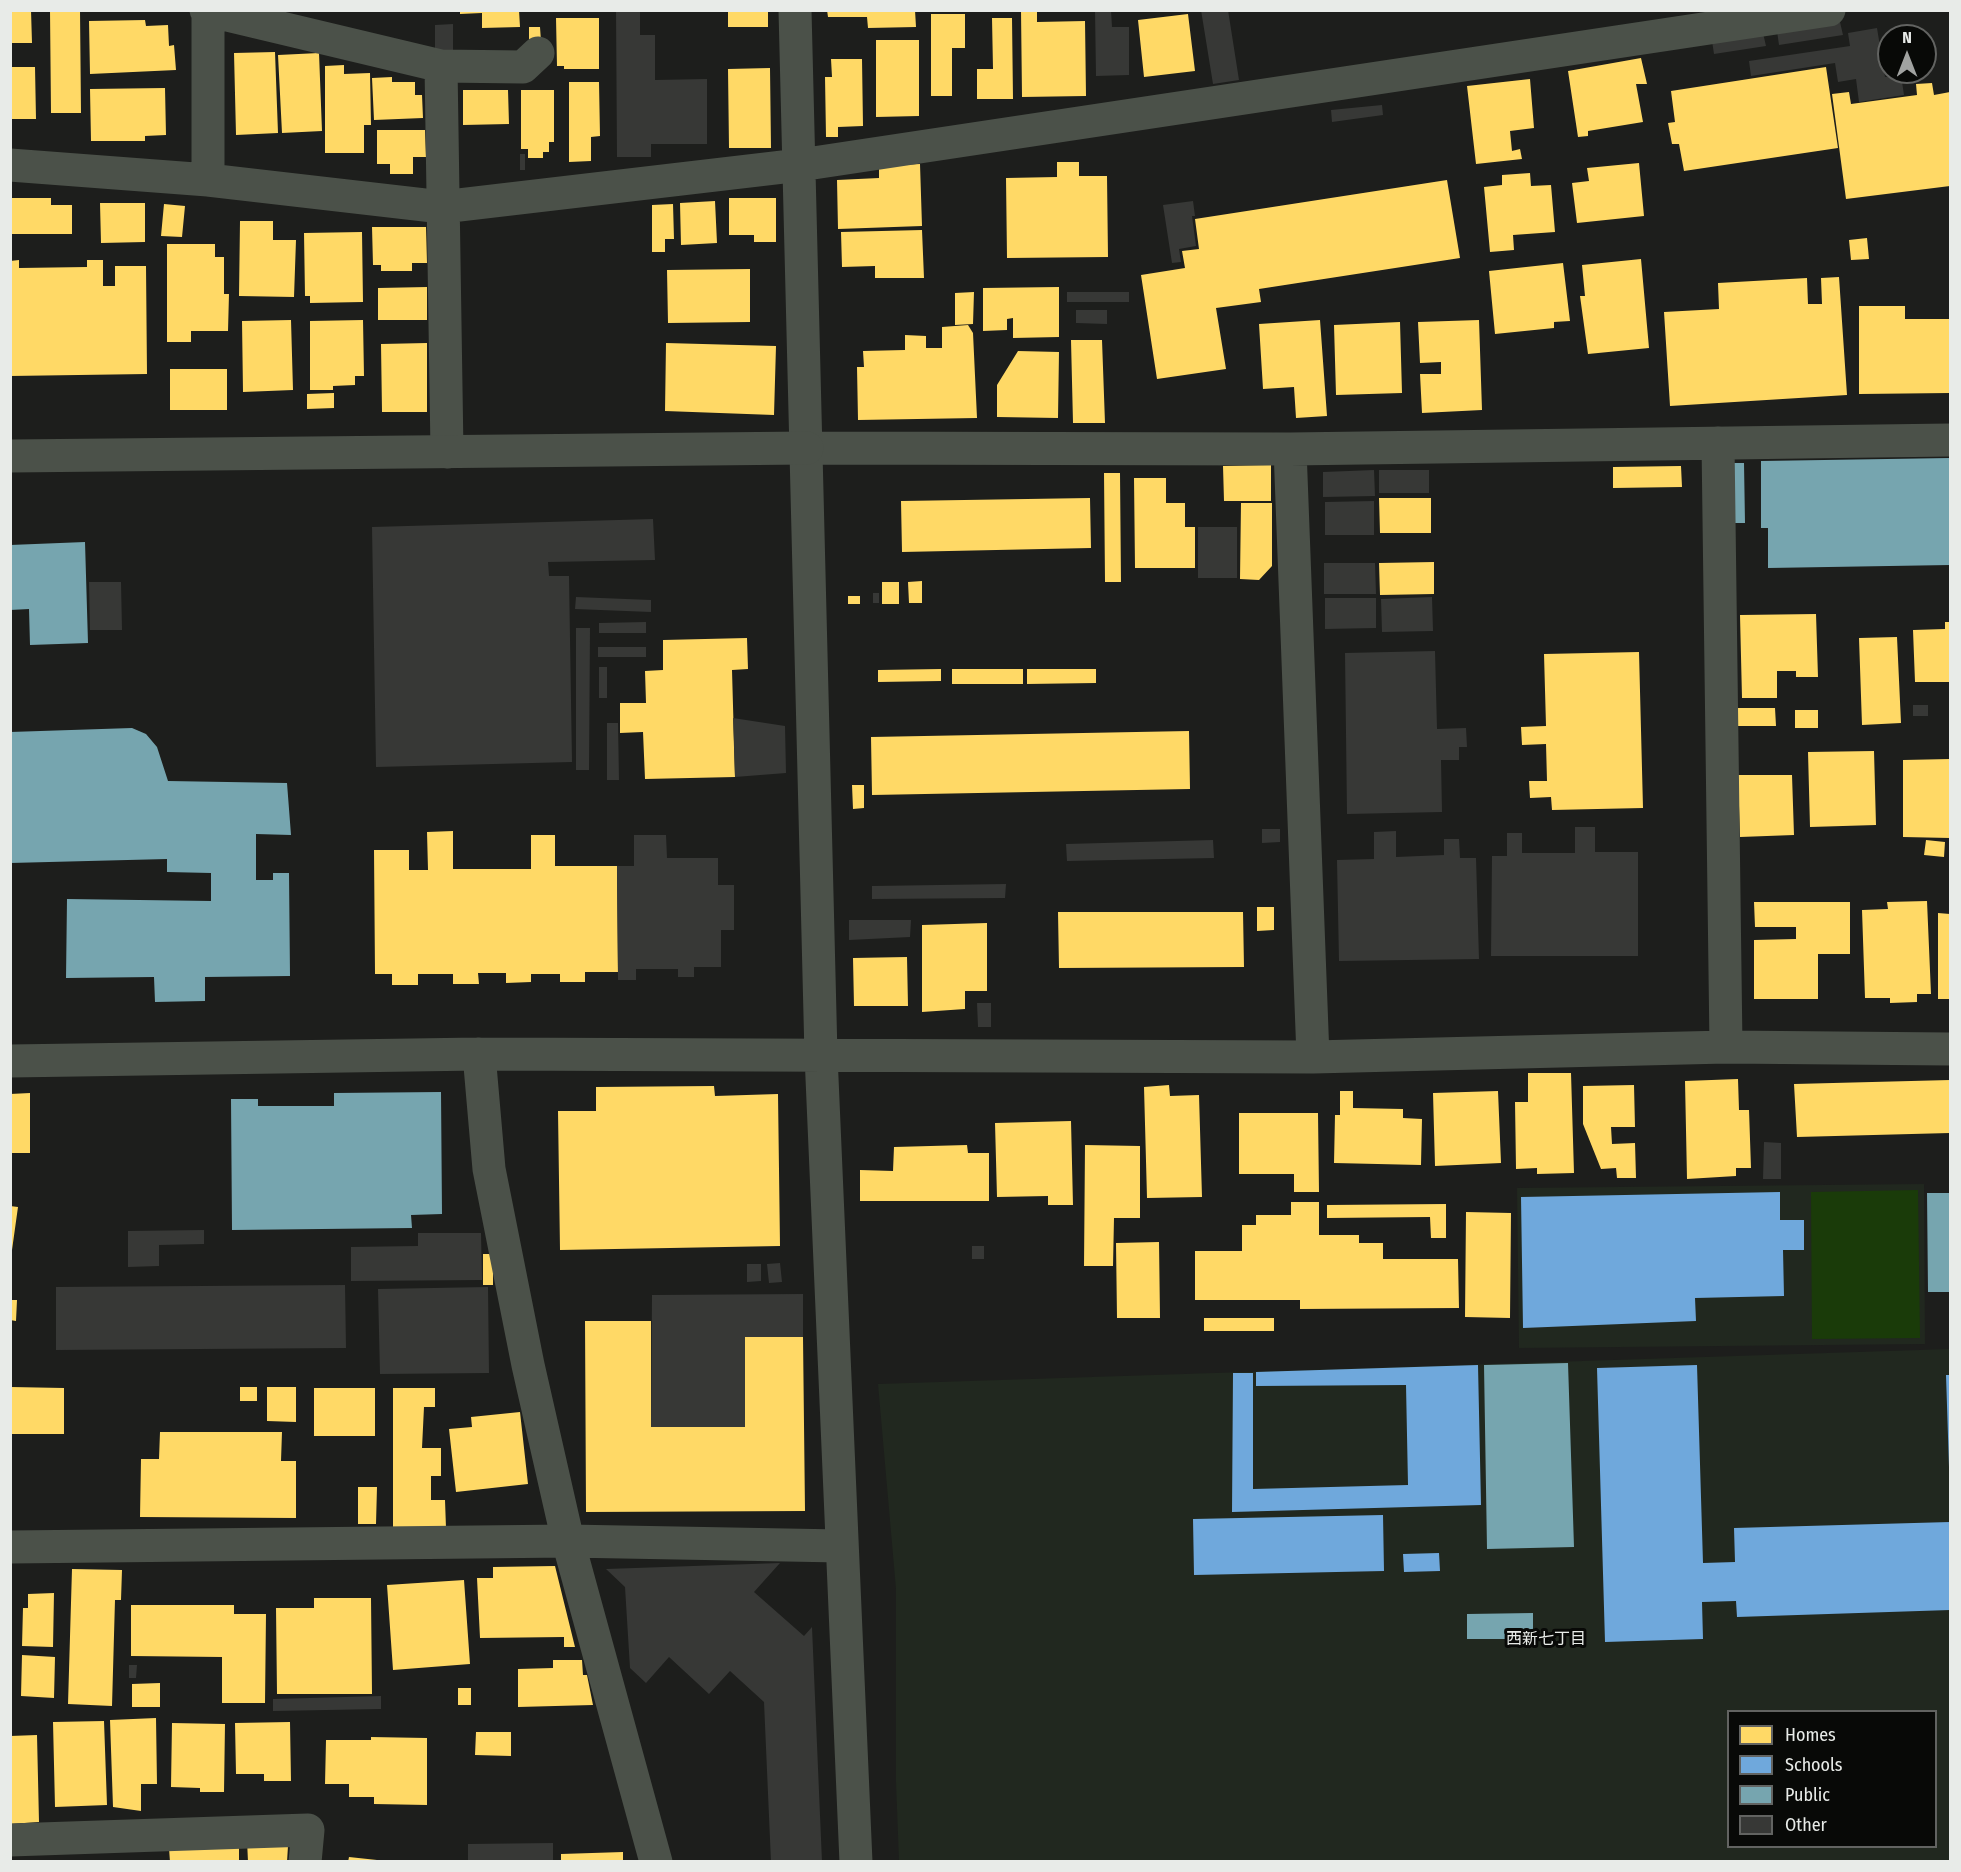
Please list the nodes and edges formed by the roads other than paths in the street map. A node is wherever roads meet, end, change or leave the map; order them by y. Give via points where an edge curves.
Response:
1 (795, 10) edge
2 (1829, 10) edge
3 (207, 11) edge
4 (538, 53) dead end
5 (441, 66) junction
6 (10, 165) edge
7 (800, 165) junction
8 (208, 180) junction
9 (442, 207) junction
10 (1950, 440) edge
11 (1718, 443) junction
12 (807, 448) junction
13 (1290, 449) junction
14 (447, 452) junction
15 (10, 456) edge
16 (1726, 1047) junction
17 (1950, 1049) edge
18 (479, 1054) junction
19 (821, 1055) junction
20 (1313, 1057) junction
21 (10, 1061) edge
22 (568, 1541) junction
23 (841, 1546) junction
24 (10, 1547) edge
25 (10, 1840) edge
26 (139, 1849) edge
27 (305, 1862) edge
28 (656, 1862) edge
29 (856, 1862) edge

1 - 7 street
2 - 7 street
3 - 5 street
3 - 8 street
4 - 5 street via 523,67
5 - 9 street
6 - 8 street
7 - 9 street
7 - 12 street
8 - 9 street
9 - 14 street
10 - 11 street
11 - 13 street
11 - 16 street
12 - 13 street
12 - 14 street
12 - 19 street
13 - 20 street
14 - 15 street
16 - 17 street
16 - 20 street
18 - 19 street
18 - 21 street
18 - 22 street via 489,1169
19 - 20 street
19 - 23 street
22 - 23 street
22 - 24 street
22 - 28 street
23 - 29 street
25 - 26 street
26 - 27 street via 308,1830

